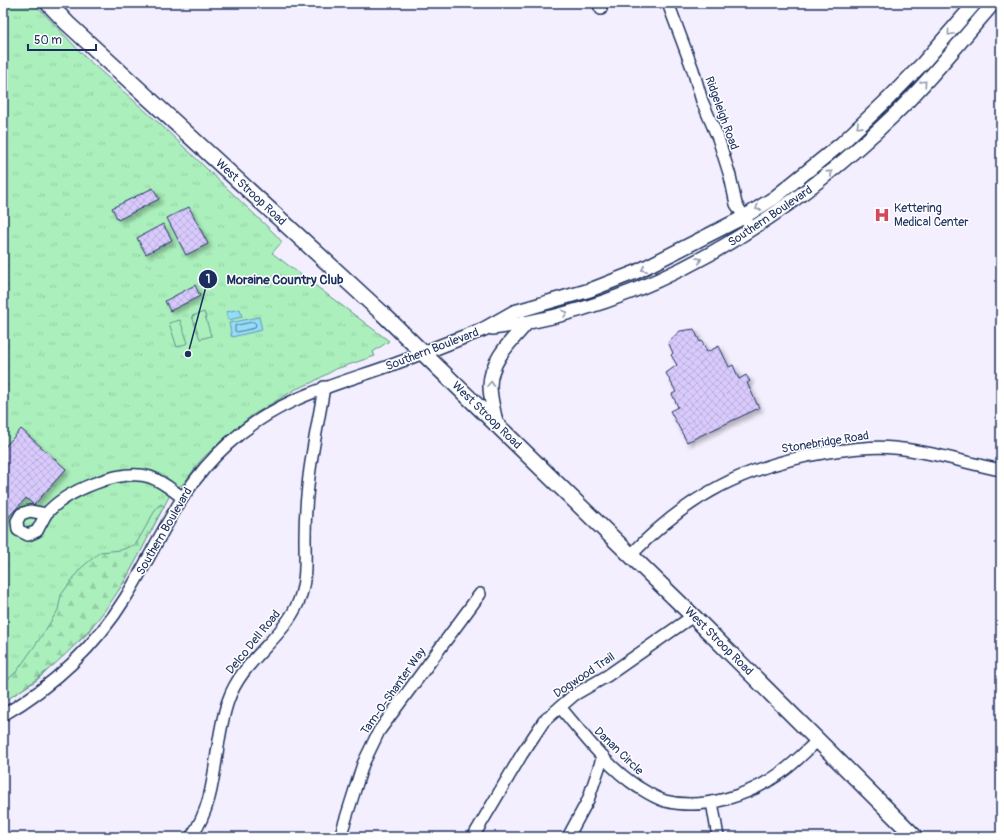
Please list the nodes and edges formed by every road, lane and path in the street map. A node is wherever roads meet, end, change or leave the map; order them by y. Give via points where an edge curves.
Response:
1 (48, 3) edge
2 (668, 3) edge
3 (975, 3) edge
4 (994, 3) edge
5 (744, 218) junction
6 (753, 230) junction
7 (527, 323) junction
8 (484, 329) junction
9 (423, 353) junction
10 (324, 387) junction
11 (496, 423) junction
12 (1001, 470) edge
13 (182, 496) junction
14 (46, 514) dead end
15 (631, 555) junction
16 (480, 594) dead end
17 (693, 616) junction
18 (560, 707) junction
19 (3, 715) edge
20 (818, 740) junction
21 (604, 756) junction
22 (712, 802) junction
23 (191, 837) edge
24 (340, 837) edge
25 (473, 837) edge
26 (568, 837) edge
27 (718, 837) edge
28 (916, 837) edge

1 - 9 main road, West Stroop Road
2 - 5 street, Ridgeleigh Road via 702,101 718,138 736,204
3 -> 5 street, Southern Boulevard via 923,63 842,143 774,198
6 -> 4 street, Southern Boulevard via 809,190 894,115 943,64 957,44
5 - 6 street, Ridgeleigh Road
5 -> 8 street, Southern Boulevard via 636,272 590,290 514,312
7 -> 6 street, Southern Boulevard via 605,301 684,268
7 - 8 street, Southern Boulevard
11 -> 7 street via 490,385 492,371 509,342
8 - 9 street, Southern Boulevard
9 - 10 street, Southern Boulevard
9 - 11 main road, West Stroop Road
10 - 13 street, Southern Boulevard via 286,403 247,428 211,460
10 - 23 street, Delco Dell Road via 308,487 302,593 291,616 253,659 234,687 220,729 208,804
11 - 15 main road, West Stroop Road
12 - 15 street, Stonebridge Road via 926,452 892,448 852,448 792,458 747,474 704,494 668,520
13 - 14 street via 151,477 127,474 86,487
13 - 19 street, Southern Boulevard via 126,598 94,640 38,693
15 - 17 main road, West Stroop Road
16 - 24 street, Tam-O-Shanter Way via 379,731 363,764
17 - 18 street, Dogwood Trail
17 - 20 main road, West Stroop Road
18 - 21 street, Danan Circle
18 - 25 street, Dogwood Trail via 537,731
20 - 22 street, Danan Circle via 795,762 763,785
20 - 28 main road, West Stroop Road
21 - 22 street, Danan Circle via 636,786 663,800 682,804
21 - 26 street via 588,800
22 - 27 street

